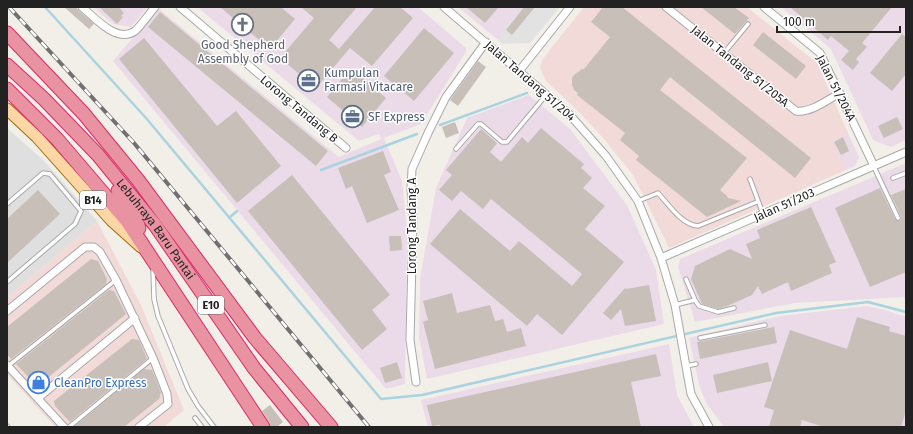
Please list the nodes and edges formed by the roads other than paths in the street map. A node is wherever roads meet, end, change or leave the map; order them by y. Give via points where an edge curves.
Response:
1 (82, 7) edge
2 (155, 7) edge
3 (180, 7) edge
4 (444, 7) edge
5 (570, 7) edge
6 (764, 7) edge
7 (668, 8) edge
8 (748, 24) dead end
9 (7, 33) edge
10 (486, 42) junction
11 (724, 53) junction
12 (7, 55) edge
13 (7, 65) edge
14 (520, 70) junction
15 (7, 72) edge
16 (7, 89) edge
17 (840, 93) junction
18 (547, 94) junction
19 (7, 109) edge
20 (346, 148) dead end
21 (456, 149) dead end
22 (906, 152) edge
23 (874, 166) junction
24 (906, 173) edge
25 (893, 178) dead end
26 (750, 179) dead end
27 (138, 180) junction
28 (638, 201) junction
29 (757, 202) junction
30 (7, 204) edge
31 (763, 214) junction
32 (898, 218) dead end
33 (153, 258) junction
34 (661, 258) junction
35 (686, 279) dead end
36 (116, 280) junction
37 (7, 282) edge
38 (695, 300) junction
39 (675, 305) junction
40 (734, 308) dead end
41 (7, 311) edge
42 (135, 318) junction
43 (766, 325) dead end
44 (700, 338) dead end
45 (153, 358) junction
46 (696, 364) dead end
47 (8, 365) edge
48 (686, 366) junction
49 (416, 382) dead end
50 (38, 398) junction
51 (195, 418) dead end
52 (64, 427) edge
53 (69, 427) edge
54 (139, 427) edge
55 (202, 427) edge
56 (214, 427) edge
57 (263, 427) edge
58 (302, 427) edge
59 (331, 427) edge
60 (709, 427) edge

1 - 2 street via 108,29 120,35 134,32
3 - 20 street, Lorong Tandang B
4 - 10 street, Jalan Tandang 51/204
5 - 14 street
6 - 17 street, Jalan 51/204A via 820,53
7 - 11 street, Jalan Tandang 51/205A
8 - 11 lane
9 - 27 highway via 84,114
10 - 14 street, Jalan Tandang 51/204
10 - 49 street, Lorong Tandang A via 446,97 412,169 414,220 410,340
11 - 17 street, Jalan Tandang 51/205A via 796,110 809,110
12 - 27 highway
13 - 58 highway, Lebuhraya Baru Pantai / E10 via 98,154 155,225 254,368
14 - 18 street, Jalan Tandang 51/204
15 - 33 highway via 67,131 119,193 134,215
16 - 33 highway, Lebuhraya Baru Pantai / E10 via 57,139 127,221
17 - 23 street, Jalan 51/204A
18 - 21 lane via 507,142 502,142 478,124
18 - 28 street, Jalan Tandang 51/204 via 596,144
19 - 33 main road, B14 via 37,137 112,221
22 - 23 street, Jalan 51/203
23 - 31 street, Jalan 51/203
23 - 32 lane
24 - 25 lane
26 - 29 lane
27 - 59 highway via 254,338
28 - 29 lane via 658,193 681,218 698,226
28 - 34 street, Jalan Tandang 51/204
29 - 31 lane
30 - 37 lane via 43,173 50,174 81,212 75,224
31 - 34 street, Jalan 51/203
33 - 56 lane via 154,299 158,316 188,389
33 - 57 highway, Lebuhraya Baru Pantai / E10
34 - 39 street, Jalan Tandang 51/204
35 - 38 lane
36 - 41 street via 100,252 94,247 85,247
36 - 42 street
36 - 47 lane
38 - 39 lane
38 - 40 lane via 699,306 718,312
39 - 48 street, Jalan Tandang 51/204
42 - 45 street
42 - 50 street
43 - 44 lane
45 - 53 lane
45 - 54 street via 167,394 168,404
46 - 48 lane
47 - 50 street
48 - 60 street, Jalan Tandang 51/204 via 691,394
50 - 52 street
51 - 55 lane

